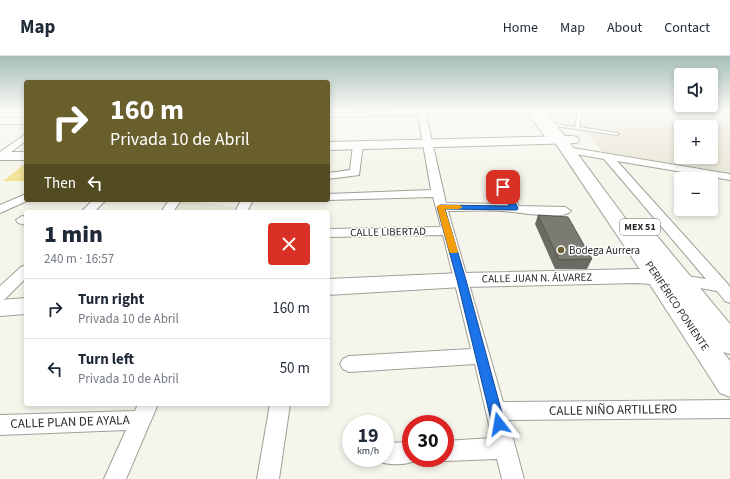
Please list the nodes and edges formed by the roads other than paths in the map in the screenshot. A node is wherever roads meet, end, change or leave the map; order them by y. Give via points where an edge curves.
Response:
1 (423, 131) edge
2 (561, 132) edge
3 (617, 134) dead end
4 (24, 138) edge
5 (425, 143) junction
6 (330, 146) edge
7 (358, 146) junction
8 (0, 156) edge
9 (24, 156) edge
10 (608, 156) junction
11 (330, 176) edge
12 (730, 177) edge
13 (503, 187) dead end
14 (330, 197) edge
15 (24, 198) edge
16 (0, 199) edge
17 (439, 200) junction
18 (98, 202) edge
19 (514, 208) junction
20 (0, 209) edge
21 (89, 210) edge
22 (565, 211) dead end
23 (448, 231) junction
24 (330, 233) edge
25 (24, 272) edge
26 (657, 277) junction
27 (462, 280) junction
28 (680, 280) junction
29 (330, 287) edge
30 (726, 292) edge
31 (0, 295) edge
32 (24, 306) edge
33 (0, 308) edge
34 (730, 343) edge
35 (481, 356) junction
36 (349, 364) dead end
37 (730, 384) edge
38 (280, 406) edge
39 (730, 409) edge
40 (496, 411) junction
41 (144, 412) edge
42 (0, 424) edge
43 (505, 448) junction
44 (454, 451) edge
45 (115, 479) edge
46 (268, 479) edge
47 (513, 479) edge

1 - 5 street
2 - 3 lane
2 - 5 street
2 - 10 street
2 - 26 main road, PERIFÉRICO PONIENTE / MEX 51
2 - 28 main road, PERIFÉRICO PONIENTE / MEX 51
4 - 8 street
5 - 7 street
5 - 17 street
6 - 7 street
7 - 11 street via 355,173
8 - 9 street
10 - 12 street
10 - 30 street
13 - 19 street
14 - 17 street
15 - 16 street
15 - 20 street
17 - 19 street
17 - 23 street
18 - 21 street
19 - 22 street via 528,211
23 - 24 street, CALLE LIBERTAD
23 - 27 street
25 - 31 street
26 - 27 street, CALLE JUAN N. ÁLVAREZ
26 - 28 street, CALLE JUAN N. ÁLVAREZ
26 - 37 main road, PERIFÉRICO PONIENTE / MEX 51
27 - 29 street, CALLE JUAN N. ÁLVAREZ
27 - 35 street
28 - 30 street, CALLE JUAN N. ÁLVAREZ
28 - 34 main road, PERIFÉRICO PONIENTE / MEX 51
32 - 33 street
35 - 36 street
35 - 40 street
38 - 46 street
39 - 40 street, CALLE NIÑO ARTILLERO
40 - 43 street
41 - 42 street, CALLE PLAN DE AYALA
41 - 45 street
43 - 44 street
43 - 47 street

